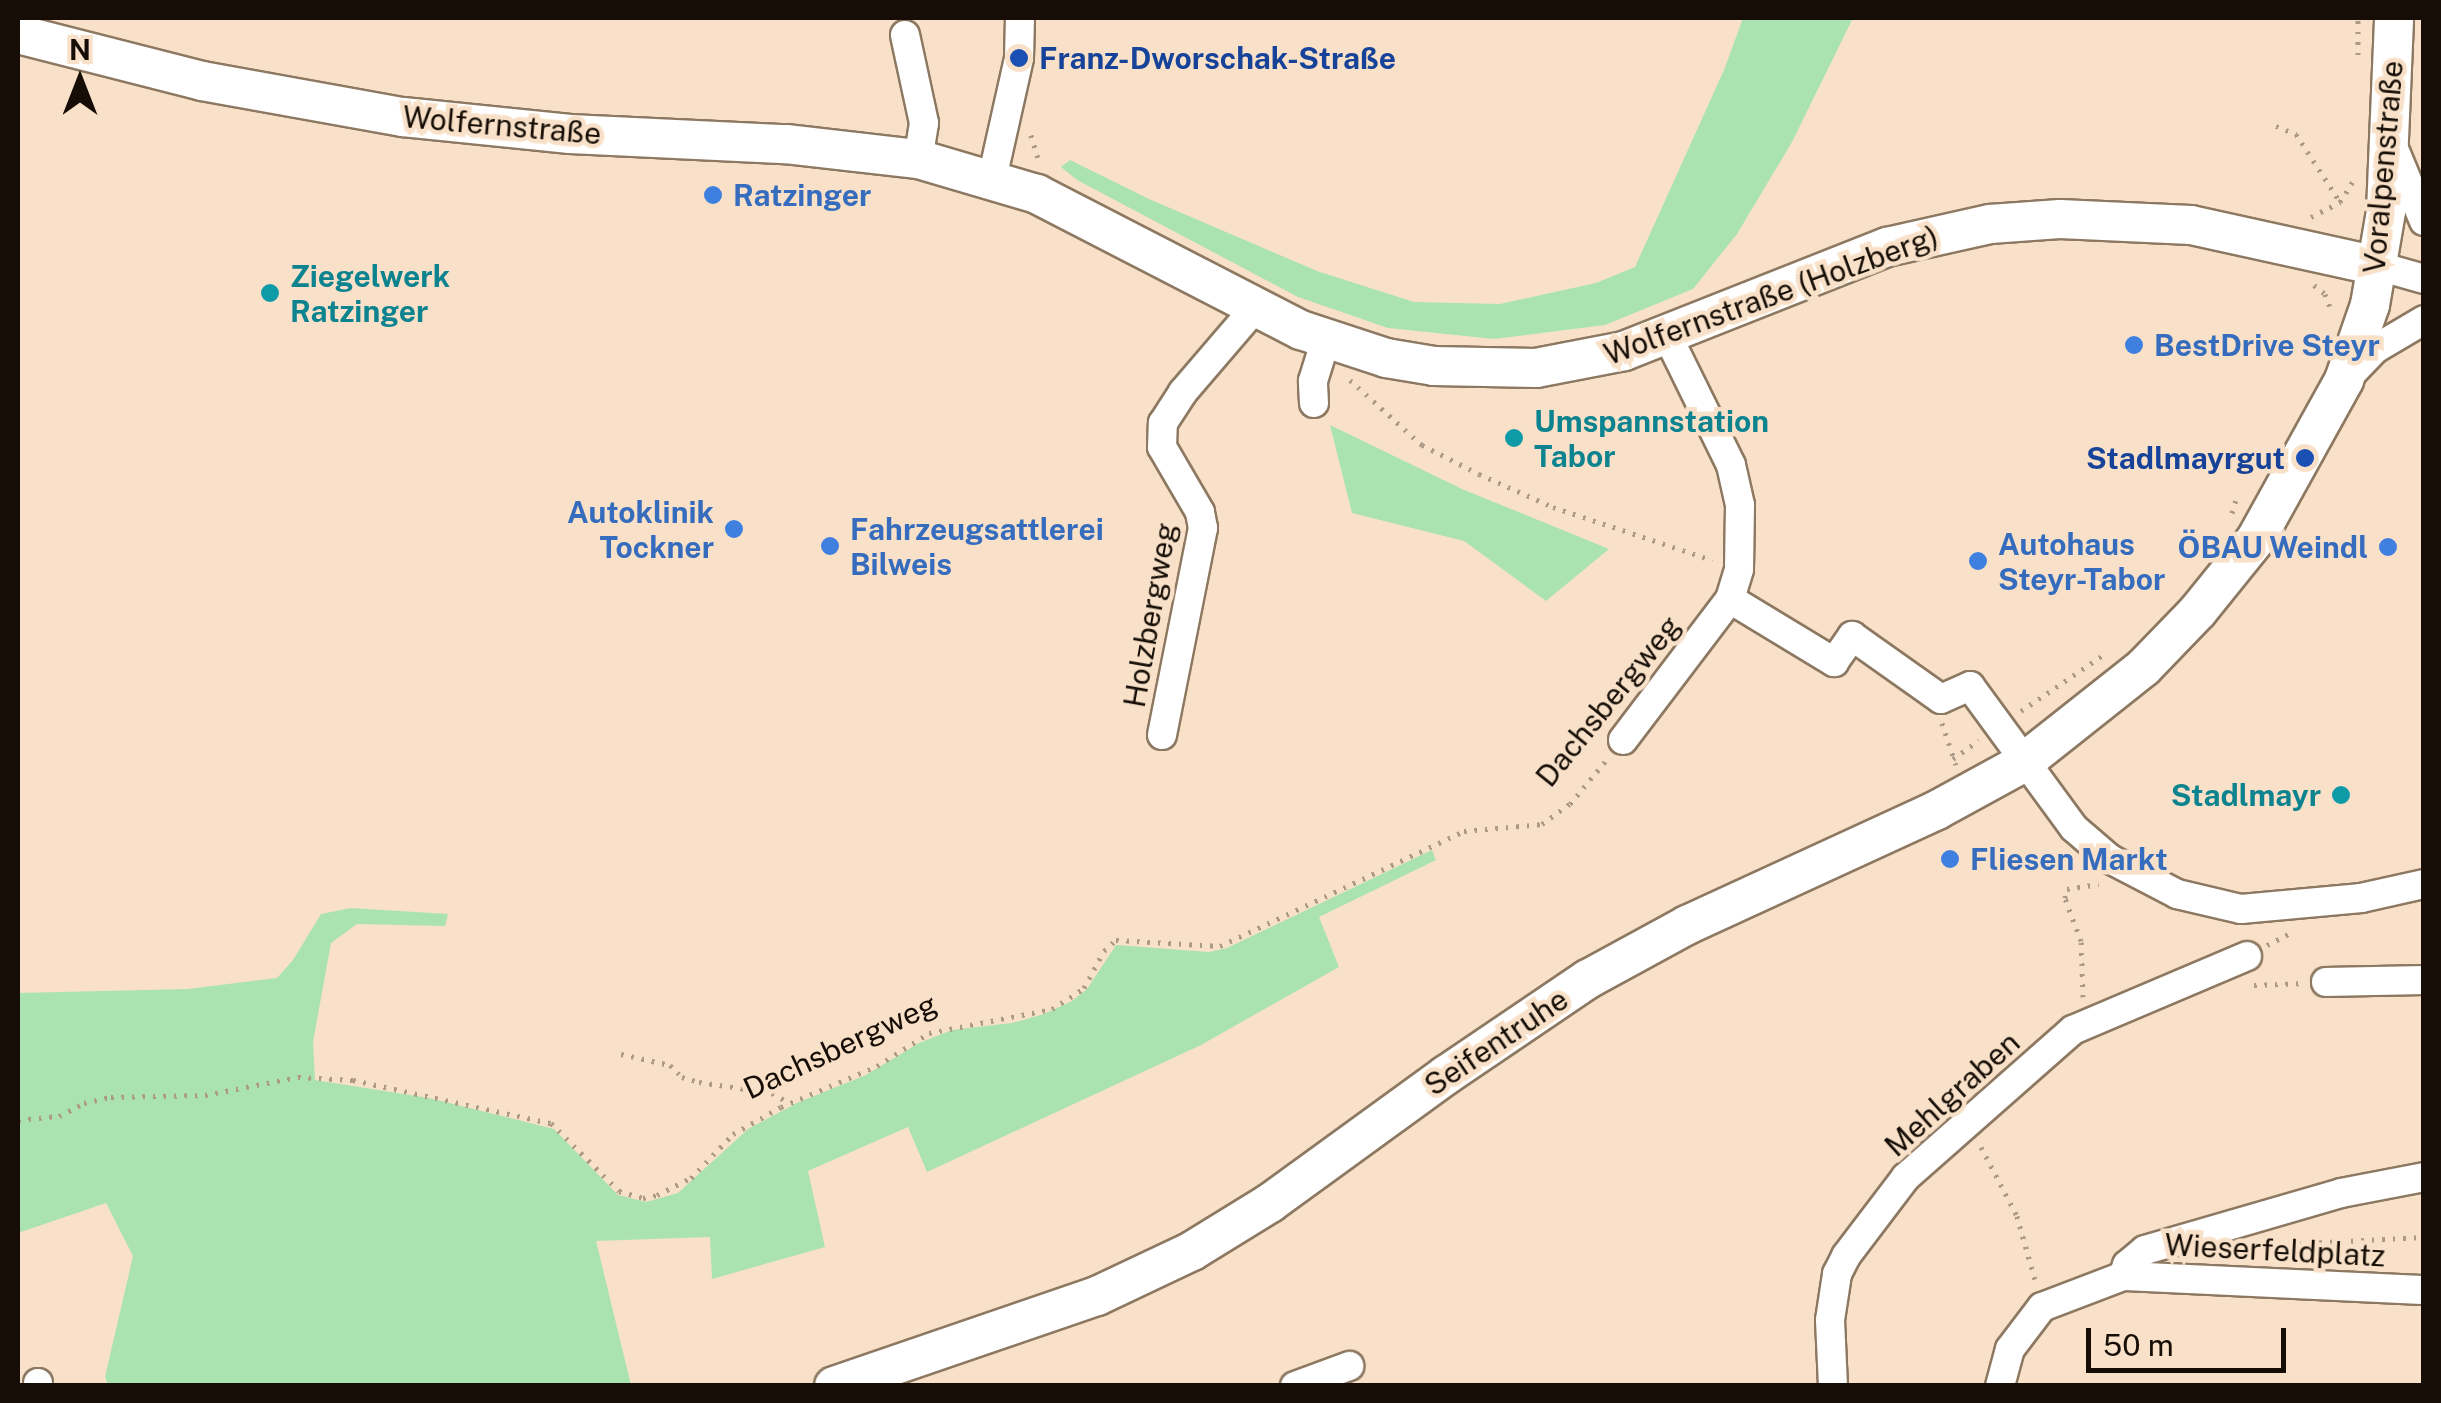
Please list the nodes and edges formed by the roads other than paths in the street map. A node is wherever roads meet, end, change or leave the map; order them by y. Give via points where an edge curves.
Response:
1 (1020, 18) edge
2 (2394, 18) edge
3 (18, 34) edge
4 (905, 35) dead end
5 (2391, 139) junction
6 (918, 159) junction
7 (992, 178) junction
8 (2424, 222) edge
9 (2378, 266) junction
10 (2424, 279) edge
11 (1255, 308) junction
12 (2424, 320) edge
13 (1668, 337) junction
14 (1326, 339) junction
15 (2344, 380) junction
16 (1314, 404) dead end
17 (1730, 599) junction
18 (2144, 667) joint
19 (1162, 735) dead end
20 (1623, 740) road end
21 (2023, 763) junction
22 (2424, 884) edge
23 (2246, 956) dead end
24 (2424, 980) edge
25 (2326, 982) dead end
26 (2424, 1177) edge
27 (2123, 1276) junction
28 (2424, 1290) edge
29 (1349, 1366) dead end
30 (834, 1386) edge
31 (1295, 1386) edge
32 (1832, 1386) edge
33 (2000, 1386) edge

1 - 7 street via 1019,58
2 - 5 main road, Voralpenstraße
3 - 6 main road, Wolfernstraße via 218,85 383,115
4 - 6 street via 924,123
5 - 8 street
5 - 9 main road, Voralpenstraße
6 - 7 main road, Wolfernstraße
7 - 11 main road, Wolfernstraße (Holzberg) via 1098,222
9 - 10 street
9 - 13 main road, Wolfernstraße (Holzberg) via 2192,225 2080,219 1990,224 1886,247
9 - 15 main road, Voralpenstraße
11 - 14 main road, Wolfernstraße (Holzberg)
11 - 19 street, Holzbergweg via 1182,392 1164,423 1162,447 1203,528
12 - 15 street via 2375,349
13 - 14 main road, Wolfernstraße (Holzberg) via 1577,362 1490,369 1386,358
13 - 17 street, Dachsbergweg via 1731,464 1740,505 1739,568
14 - 16 street via 1313,381
15 - 18 main road, Voralpenstraße via 2256,539
17 - 20 street, Dachsbergweg
17 - 21 street via 1834,662 1852,636 1941,699 1970,686
18 - 21 main road, Seifentruhe
21 - 22 street via 2074,828 2110,858 2140,878 2211,905 2282,907
21 - 30 main road, Seifentruhe via 1588,979 1192,1251 1097,1296
23 - 32 street, Mehlgraben via 2082,1024 1906,1177 1846,1256 1832,1294
24 - 25 street
26 - 27 street, Wieserfeldplatz via 2341,1193 2146,1250
27 - 28 street, Wieserfeldplatz
27 - 33 street, Wieserfeldplatz via 2042,1307 2010,1349
29 - 31 street

